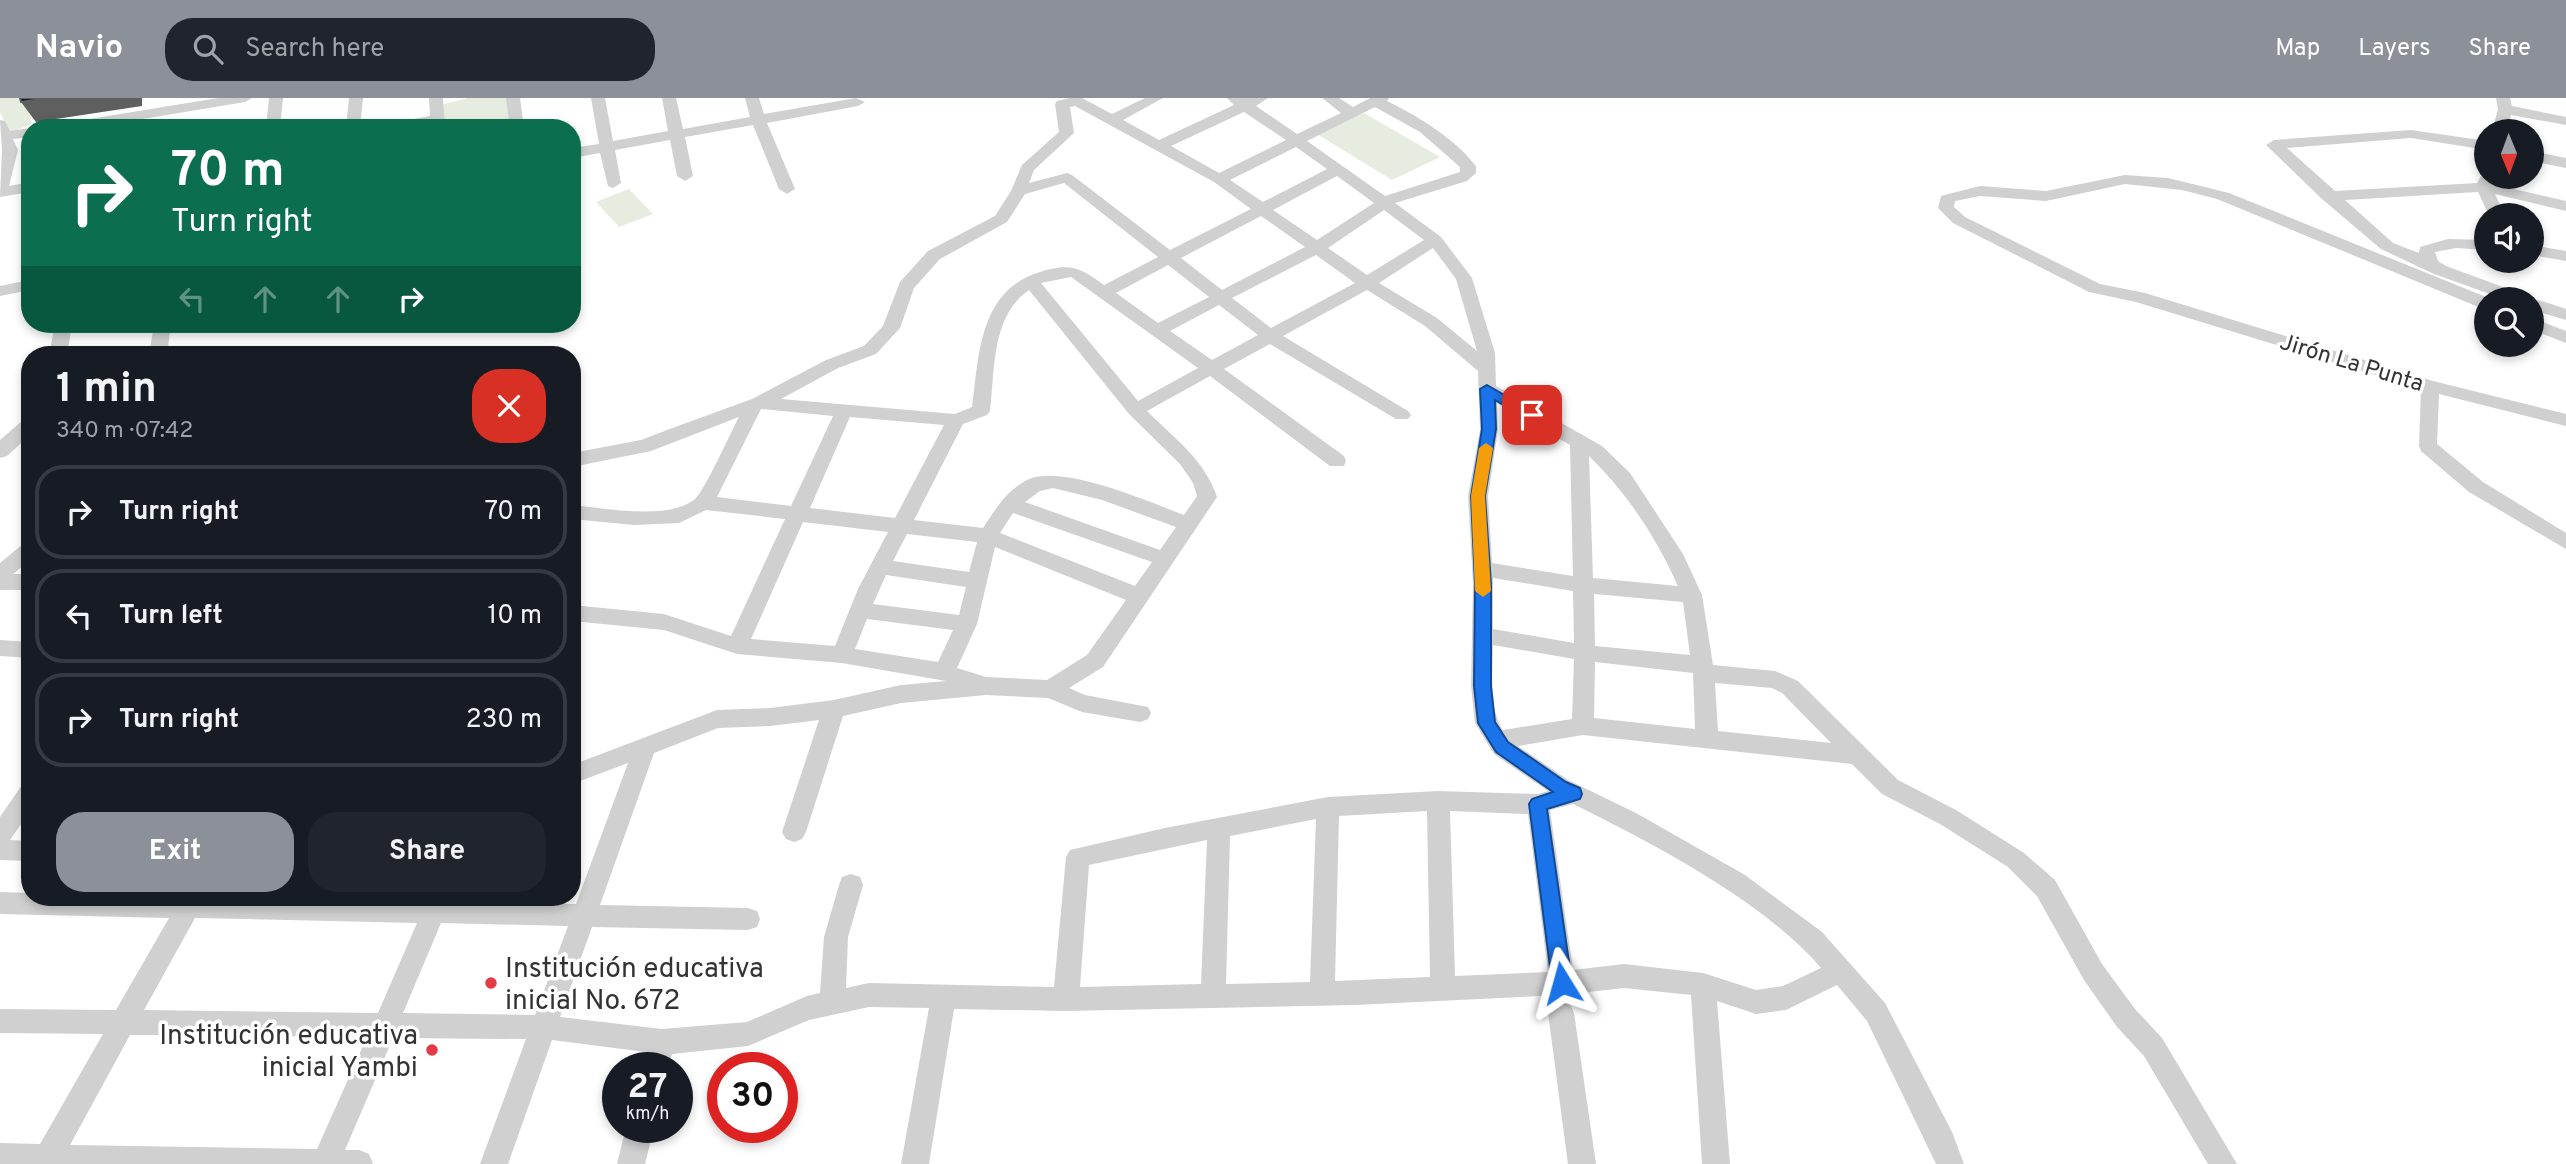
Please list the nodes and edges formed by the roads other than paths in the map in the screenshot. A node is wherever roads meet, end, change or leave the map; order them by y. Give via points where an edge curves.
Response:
1 (245, 98) edge
2 (276, 98) edge
3 (356, 98) edge
4 (513, 98) edge
5 (598, 98) edge
6 (669, 98) edge
7 (752, 98) edge
8 (1156, 98) edge
9 (1329, 98) edge
10 (440, 100) edge
11 (1379, 100) edge
12 (1246, 101) edge
13 (858, 102) dead end
14 (2504, 103) edge
15 (1352, 113) junction
16 (143, 119) edge
17 (274, 119) edge
18 (354, 119) edge
19 (438, 119) edge
20 (516, 119) edge
21 (758, 119) junction
22 (1112, 120) junction
23 (2566, 121) edge
24 (3, 130) edge
25 (21, 131) edge
26 (678, 134) junction
27 (1295, 140) junction
28 (2474, 144) edge
29 (607, 146) junction
30 (1158, 146) junction
31 (581, 151) edge
32 (2544, 158) edge
33 (2566, 163) edge
34 (1338, 169) junction
35 (685, 176) dead end
36 (1219, 180) junction
37 (613, 183) dead end
38 (2474, 183) edge
39 (21, 188) edge
40 (787, 189) dead end
41 (2509, 189) edge
42 (1019, 191) junction
43 (0, 192) edge
44 (2328, 196) junction
45 (1384, 202) junction
46 (2566, 206) edge
47 (1263, 211) junction
48 (1435, 240) junction
49 (2474, 245) edge
50 (1316, 248) junction
51 (2544, 252) edge
52 (2566, 256) edge
53 (1171, 259) junction
54 (2431, 264) junction
55 (1030, 281) junction
56 (1367, 283) junction
57 (21, 287) edge
58 (2486, 287) edge
59 (0, 292) edge
60 (1104, 292) junction
61 (1222, 297) junction
62 (2474, 299) edge
63 (2544, 308) edge
64 (2566, 315) edge
65 (2544, 328) edge
66 (1158, 330) junction
67 (1270, 336) junction
68 (2566, 337) edge
69 (1211, 368) junction
70 (1487, 379) junction
71 (2430, 386) junction
72 (756, 404) junction
73 (1135, 410) junction
74 (845, 411) junction
75 (1402, 415) dead end
76 (956, 420) junction
77 (2566, 420) edge
78 (21, 432) edge
79 (1579, 441) junction
80 (0, 451) edge
81 (581, 458) edge
82 (1337, 461) dead end
83 (704, 503) junction
84 (1009, 504) junction
85 (581, 513) edge
86 (796, 514) junction
87 (1187, 524) junction
88 (901, 525) junction
89 (988, 537) junction
90 (2566, 542) edge
91 (21, 556) edge
92 (1164, 559) junction
93 (879, 566) junction
94 (1482, 569) junction
95 (0, 574) edge
96 (978, 581) junction
97 (0, 582) edge
98 (21, 582) edge
99 (1583, 584) junction
100 (1692, 595) junction
101 (1138, 596) junction
102 (859, 610) junction
103 (581, 614) edge
104 (967, 624) junction
105 (1483, 635) junction
106 (737, 646) junction
107 (0, 648) edge
108 (21, 649) edge
109 (1585, 653) junction
110 (842, 654) junction
111 (1703, 669) junction
112 (944, 672) junction
113 (986, 686) junction
114 (1051, 689) junction
115 (834, 709) junction
116 (1140, 713) dead end
117 (1583, 726) junction
118 (1707, 738) junction
119 (1498, 740) junction
120 (645, 747) junction
121 (1859, 755) junction
122 (581, 772) edge
123 (1574, 794) junction
124 (1438, 801) junction
125 (1538, 804) junction
126 (21, 805) edge
127 (1328, 807) junction
128 (1219, 828) junction
129 (794, 832) dead end
130 (0, 836) edge
131 (0, 850) edge
132 (21, 851) edge
133 (851, 885) dead end
134 (0, 903) edge
135 (21, 903) edge
136 (188, 906) edge
137 (438, 906) edge
138 (453, 906) edge
139 (585, 915) junction
140 (748, 919) dead end
141 (1840, 971) junction
142 (1562, 983) junction
143 (1703, 985) junction
144 (1443, 989) junction
145 (1322, 992) junction
146 (944, 995) junction
147 (1213, 995) junction
148 (1066, 999) junction
149 (832, 1002) junction
150 (1561, 1013) dead end
151 (0, 1021) edge
152 (122, 1024) junction
153 (386, 1026) junction
154 (544, 1027) junction
155 (662, 1042) junction
156 (659, 1052) edge
157 (636, 1143) edge
158 (0, 1157) edge
159 (46, 1161) edge
160 (183, 1162) edge
161 (325, 1163) edge
162 (359, 1164) edge
163 (494, 1164) edge
164 (631, 1164) edge
165 (915, 1164) edge
166 (1582, 1164) edge
167 (1716, 1164) edge
168 (1950, 1164) edge
169 (2223, 1164) edge

1 - 16 street
2 - 17 street
3 - 18 street
4 - 20 street
5 - 29 street
6 - 26 street
7 - 21 street
8 - 22 street
9 - 15 street
10 - 19 street
11 - 15 street
11 - 45 street via 1438,136 1468,166 1462,178
12 - 27 street
12 - 30 street
13 - 21 street
14 - 23 street
15 - 27 street
21 - 26 street
21 - 40 street
22 - 30 street
22 - 42 street via 1077,101 1062,104 1067,133 1027,168
24 - 25 street
24 - 43 street via 10,150
26 - 29 street
26 - 35 street
27 - 34 street
27 - 36 street
28 - 44 street via 2411,134 2274,145
29 - 31 street
29 - 37 street
30 - 36 street
32 - 33 street
34 - 45 street
34 - 47 street
36 - 47 street
38 - 44 street
39 - 43 street
41 - 46 street
42 - 53 street via 1067,177
42 - 72 street via 1001,219 934,255 906,286 891,328 870,350 832,364
44 - 54 street via 2387,246
45 - 48 street
45 - 50 street
47 - 50 street
47 - 53 street
48 - 56 street
48 - 70 street via 1464,278 1486,353
49 - 54 street via 2434,245 2426,250
50 - 56 street
50 - 61 street
51 - 52 street
53 - 60 street
53 - 61 street
54 - 58 street
55 - 60 street via 1059,270 1075,272
55 - 73 street
55 - 76 street via 998,313 981,411
56 - 67 street
56 - 70 street via 1431,322
57 - 59 street
60 - 66 street
61 - 66 street
61 - 67 street
62 - 71 street, Jirón La Punta via 2223,195 2192,187 2130,180 2052,195 1982,190 1947,199 1946,208 1959,220 2095,288 2139,297
63 - 64 street
65 - 68 street
66 - 69 street
67 - 69 street
67 - 75 street
69 - 73 street
69 - 82 street
70 - 79 street
70 - 94 street via 1489,429 1478,496
71 - 77 street, Jirón La Punta
71 - 90 street via 2428,446 2472,485
72 - 74 street
72 - 81 street via 644,446
72 - 83 street
73 - 87 street via 1194,466 1204,483 1208,497
74 - 76 street
74 - 86 street
76 - 88 street
78 - 80 street
79 - 99 street
79 - 100 street via 1623,478 1675,559
83 - 85 street via 679,516
83 - 86 street
84 - 87 street via 1034,485 1053,481 1105,494
84 - 89 street
84 - 92 street
86 - 88 street
86 - 106 street
87 - 92 street
88 - 89 street
88 - 93 street
89 - 96 street
89 - 101 street
91 - 95 street
92 - 101 street
93 - 96 street
93 - 102 street
94 - 99 street
94 - 105 street
96 - 104 street
97 - 98 street
99 - 100 street
99 - 109 street
100 - 111 street
101 - 114 street via 1095,661
102 - 104 street
102 - 110 street
103 - 106 street via 664,622
104 - 112 street
105 - 109 street
105 - 119 street via 1486,723
106 - 110 street
107 - 108 street
109 - 111 street
109 - 117 street
110 - 112 street
111 - 118 street
111 - 121 street via 1775,680 1790,687
112 - 113 street
113 - 114 street
113 - 115 street via 901,694
114 - 116 street via 1082,703
115 - 120 street via 717,719
115 - 129 street
117 - 118 street
117 - 119 street
118 - 121 street
119 - 123 street
120 - 122 street
120 - 139 street
121 - 169 street via 1890,787 2005,853 2046,888 2093,972 2153,1047
123 - 125 street
123 - 141 street via 1736,883 1813,940
124 - 125 street
124 - 127 street
124 - 144 street
125 - 142 street
126 - 130 street
127 - 128 street
127 - 145 street
128 - 147 street
128 - 148 street via 1078,858
131 - 132 street
133 - 149 street via 836,937
134 - 135 street
136 - 152 street
137 - 153 street
138 - 139 street
139 - 140 street
139 - 154 street
141 - 143 street via 1786,998 1756,1003
141 - 168 street via 1876,1012
142 - 143 street via 1624,976
142 - 144 street
143 - 167 street
144 - 145 street
145 - 147 street
146 - 148 street
146 - 149 street via 869,995
146 - 165 street
147 - 148 street
149 - 155 street via 748,1034
150 - 166 street
151 - 152 street
152 - 153 street
152 - 159 street
153 - 154 street
153 - 161 street
154 - 155 street
154 - 163 street
155 - 156 street
157 - 164 street
158 - 159 street
159 - 160 street
160 - 161 street
161 - 162 street

